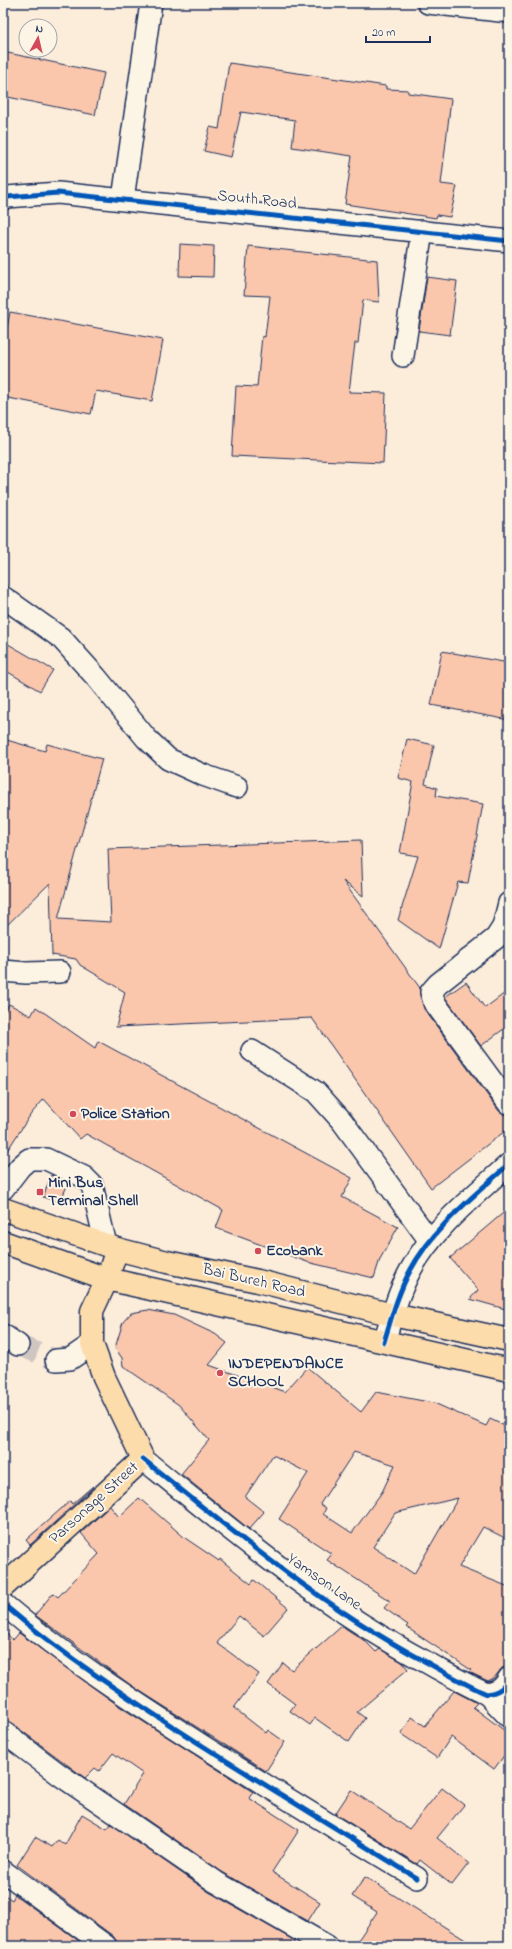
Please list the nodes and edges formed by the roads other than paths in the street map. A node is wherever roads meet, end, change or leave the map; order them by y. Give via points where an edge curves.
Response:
1 (151, 3) edge
2 (428, 3) edge
3 (509, 12) edge
4 (3, 199) edge
5 (123, 199) junction
6 (422, 231) junction
7 (509, 240) edge
8 (403, 356) dead end
9 (3, 597) edge
10 (237, 787) dead end
11 (509, 903) edge
12 (3, 971) edge
13 (60, 972) dead end
14 (252, 1051) dead end
15 (509, 1104) edge
16 (509, 1164) edge
17 (3, 1189) edge
18 (3, 1209) edge
19 (430, 1241) junction
20 (3, 1242) edge
21 (112, 1247) junction
22 (107, 1279) junction
23 (393, 1315) junction
24 (509, 1340) edge
25 (384, 1342) junction
26 (92, 1344) junction
27 (56, 1360) tunnel mouth
28 (509, 1370) edge
29 (143, 1459) junction
30 (3, 1587) edge
31 (3, 1604) edge
32 (501, 1686) edge
33 (509, 1717) edge
34 (3, 1732) edge
35 (3, 1870) edge
36 (417, 1878) dead end
37 (106, 1946) edge
38 (327, 1946) edge

1 - 5 street
2 - 3 street
4 - 5 street, South Road via 58,192
5 - 6 street, South Road
6 - 7 street, South Road
6 - 8 street
9 - 10 street via 61,638 146,738 168,759 203,776
11 - 15 street via 503,927 496,938 438,984 432,992 434,1002
12 - 13 street
14 - 19 street via 316,1092 342,1121
16 - 19 street
17 - 21 street via 29,1159 46,1159 84,1177 92,1185
18 - 21 main road, Bai Bureh Road
19 - 23 street via 410,1271
20 - 22 main road
21 - 22 main road, Parsonage Street
21 - 23 main road, Bai Bureh Road
22 - 25 main road
22 - 26 main road, Parsonage Street via 92,1312
23 - 24 main road, Bai Bureh Road
23 - 25 street
25 - 28 main road
26 - 27 street via 70,1359
26 - 29 main road, Parsonage Street via 104,1377
29 - 30 main road, Parsonage Street
29 - 32 street, Yamson Lane via 248,1544 319,1597 394,1645
31 - 36 street via 86,1669
32 - 33 street
34 - 38 street via 216,1882
35 - 37 street

